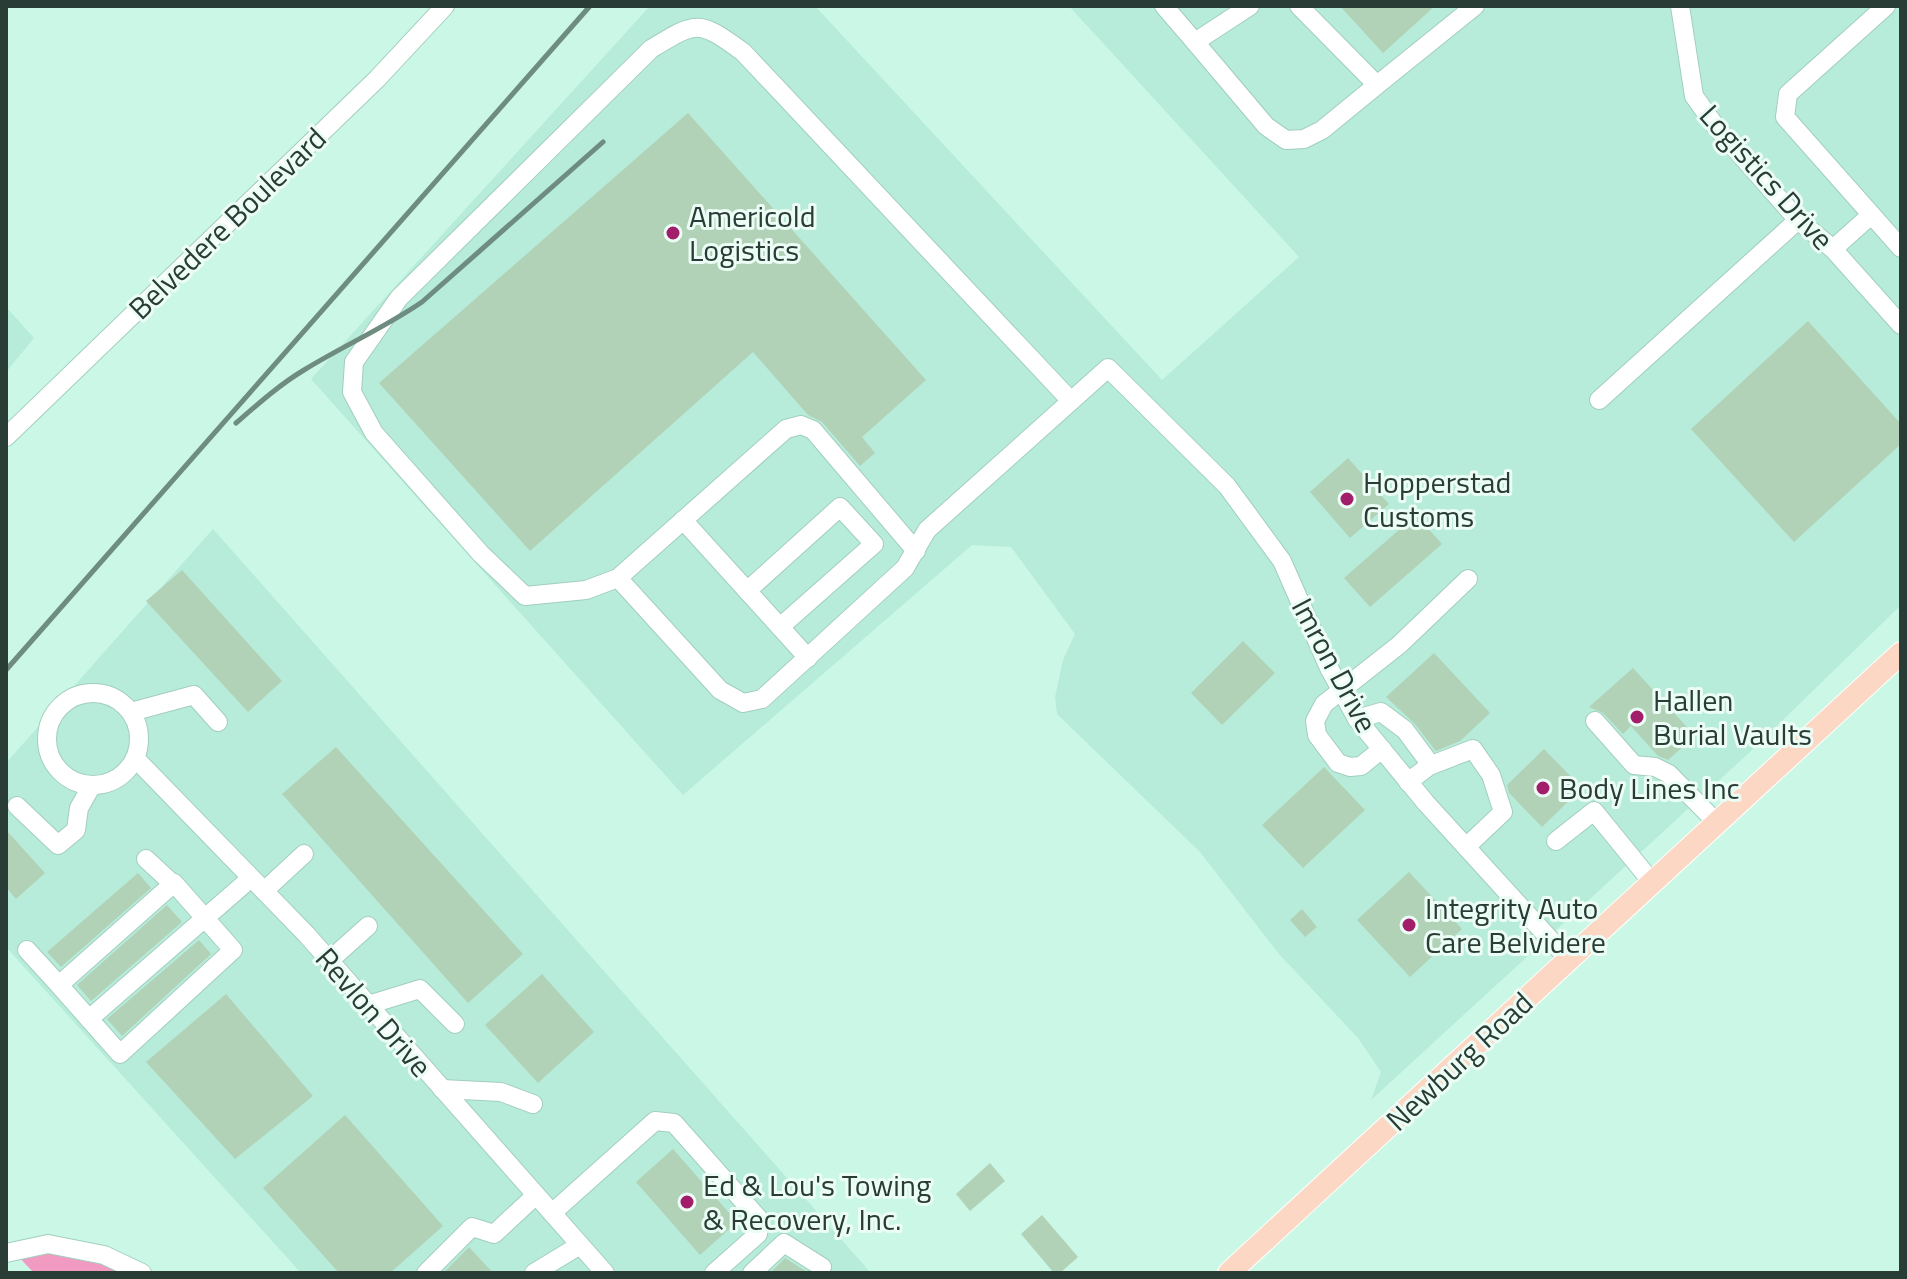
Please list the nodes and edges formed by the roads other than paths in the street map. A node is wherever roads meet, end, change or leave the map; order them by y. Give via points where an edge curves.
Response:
1 (445, 6) edge
2 (1164, 6) edge
3 (1250, 6) edge
4 (1299, 6) edge
5 (1475, 6) edge
6 (1680, 6) edge
7 (1886, 6) edge
8 (1195, 42) junction
9 (1377, 85) junction
10 (1871, 215) junction
11 (1798, 220) junction
12 (1901, 248) edge
13 (1833, 249) junction
14 (1901, 325) edge
15 (1599, 400) dead end
16 (1071, 401) junction
17 (6, 437) edge
18 (683, 520) junction
19 (916, 551) junction
20 (618, 578) junction
21 (1468, 579) dead end
22 (747, 591) junction
23 (780, 627) junction
24 (1901, 653) edge
25 (808, 658) junction
26 (1341, 690) junction
27 (131, 712) junction
28 (1357, 719) junction
29 (1595, 721) dead end
30 (218, 722) dead end
31 (1382, 749) junction
32 (135, 758) junction
33 (1431, 765) junction
34 (1408, 782) junction
35 (92, 785) junction
36 (17, 806) dead end
37 (1716, 822) junction
38 (1556, 841) dead end
39 (1466, 847) junction
40 (304, 854) dead end
41 (146, 859) dead end
42 (1651, 881) junction
43 (173, 884) junction
44 (258, 885) junction
45 (205, 919) junction
46 (368, 926) dead end
47 (27, 950) dead end
48 (1567, 958) junction
49 (329, 961) junction
50 (59, 985) junction
51 (368, 1005) junction
52 (89, 1019) junction
53 (455, 1024) dead end
54 (442, 1089) junction
55 (533, 1104) dead end
56 (536, 1195) junction
57 (552, 1213) junction
58 (6, 1253) edge
59 (584, 1258) edge
60 (822, 1267) dead end
61 (142, 1273) edge
62 (426, 1273) edge
63 (534, 1273) edge
64 (605, 1273) edge
65 (714, 1273) edge
66 (752, 1273) edge
67 (1229, 1273) edge

1 - 17 street, Belvedere Boulevard via 377,79
2 - 8 street
3 - 8 street
4 - 9 street
5 - 9 street
6 - 11 street, Logistics Drive via 1694,96
7 - 10 street via 1788,94 1785,117
8 - 9 street via 1266,126 1286,140 1322,130
10 - 12 street
10 - 13 street
11 - 13 street, Logistics Drive
11 - 15 street
13 - 14 street, Logistics Drive
16 - 19 street via 927,530
16 - 20 street via 743,52 712,30 687,27 651,49 399,298 354,362 352,392 374,433 525,596 586,590
16 - 26 street, Imron Drive via 1108,368 1227,486 1282,561
18 - 19 street via 786,429 801,425 813,430
18 - 20 street
18 - 22 street
19 - 25 street via 905,568
20 - 25 street via 720,690 743,703 762,699
21 - 26 street via 1399,645
22 - 23 street
22 - 23 street via 840,507 874,544
23 - 25 street
24 - 37 main road, Newburg Road
26 - 28 street, Imron Drive
26 - 31 street via 1319,712 1317,735 1338,763 1350,767 1361,766
27 - 30 street via 194,695
27 - 32 street via 138,727
27 - 35 street via 110,695 84,693 52,717 46,743 56,768 78,783
28 - 31 street, Imron Drive
28 - 33 street via 1381,712 1405,730
29 - 37 street via 1634,765 1669,774
31 - 34 street, Imron Drive
32 - 35 street via 117,778
32 - 44 street, Revlon Drive
33 - 34 street
33 - 39 street via 1473,749 1491,775 1503,812
34 - 39 street, Imron Drive
35 - 36 street via 79,808 76,830 58,845
37 - 42 main road, Newburg Road
38 - 42 street via 1594,811
39 - 48 street, Imron Drive
40 - 44 street
41 - 43 street
42 - 48 main road, Newburg Road
43 - 45 street
43 - 50 street
44 - 45 street
44 - 49 street, Revlon Drive
45 - 52 street
45 - 52 street via 233,950 120,1054
46 - 49 street
47 - 50 street
48 - 67 main road, Newburg Road
49 - 51 street, Revlon Drive
50 - 52 street
51 - 53 street via 420,989
51 - 54 street, Revlon Drive
54 - 55 street via 501,1092
54 - 56 street, Revlon Drive
56 - 57 street, Revlon Drive
56 - 62 street via 494,1234 472,1227
57 - 59 street, Revlon Drive
57 - 65 street via 655,1121 674,1123 760,1220 758,1234
58 - 61 street via 48,1244 104,1255
59 - 63 street
59 - 64 street, Revlon Drive
60 - 66 street via 784,1243

